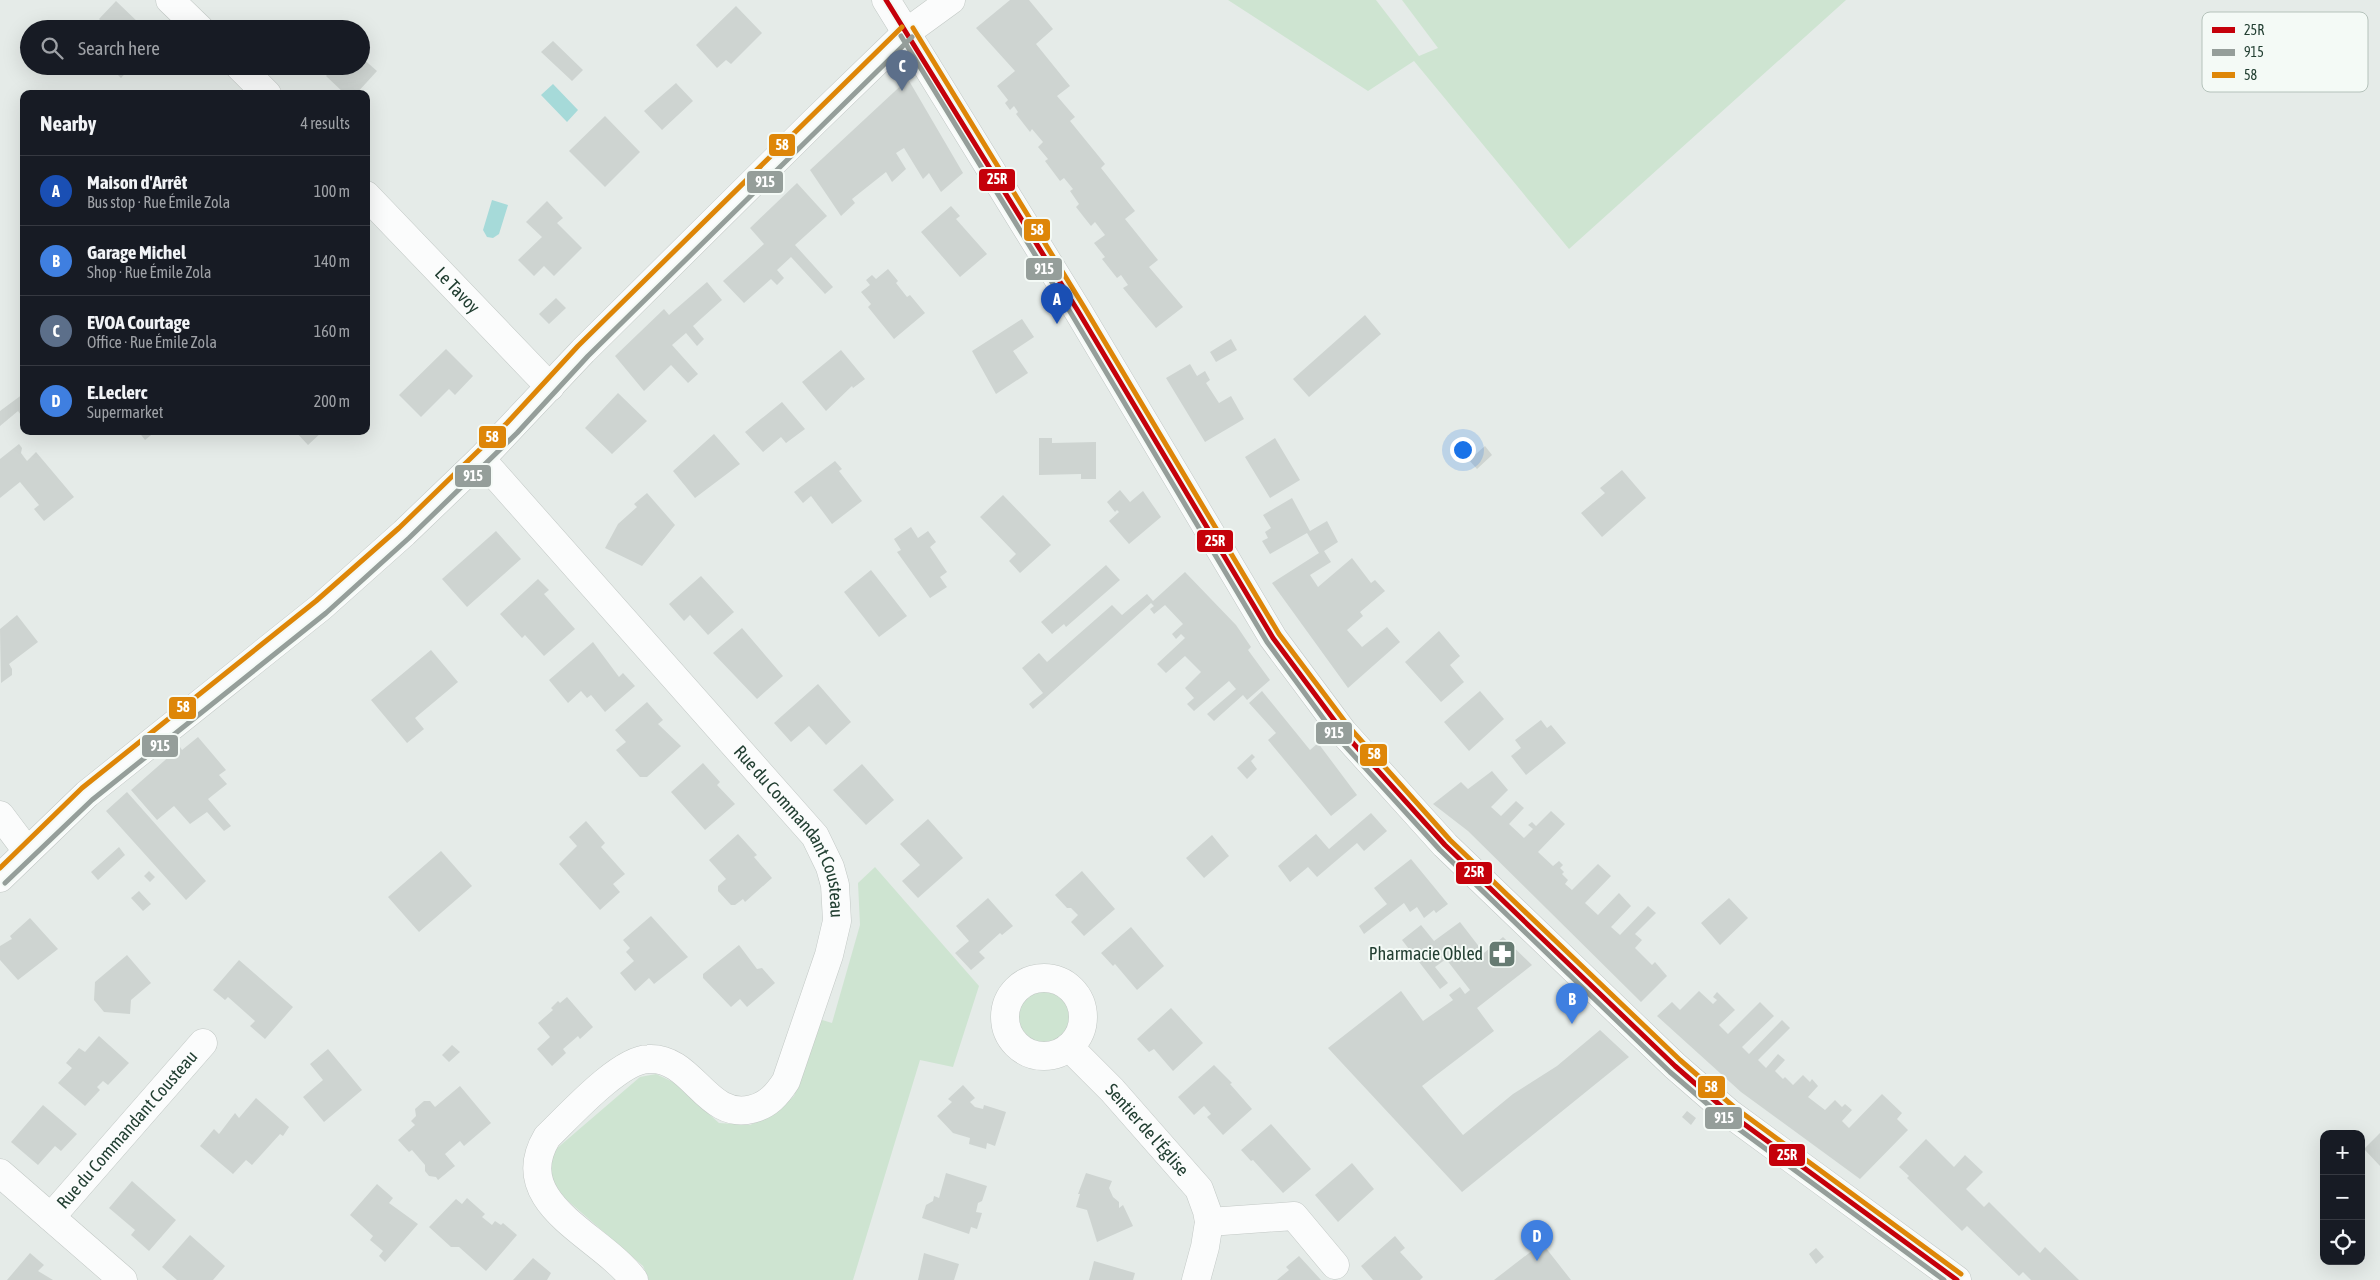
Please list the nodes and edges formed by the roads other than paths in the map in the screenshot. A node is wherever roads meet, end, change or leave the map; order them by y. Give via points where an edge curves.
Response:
1 (170, 0) edge
2 (886, 0) edge
3 (951, 0) edge
4 (191, 20) edge
5 (907, 32) junction
6 (248, 75) edge
7 (263, 90) edge
8 (370, 199) edge
9 (550, 387) junction
10 (482, 459) junction
11 (0, 815) edge
12 (27, 851) junction
13 (0, 878) edge
14 (203, 1043) dead end
15 (1069, 1047) dead end
16 (0, 1173) edge
17 (51, 1217) junction
18 (1209, 1222) junction
19 (1335, 1264) dead end
20 (123, 1280) edge
21 (634, 1280) edge
22 (1196, 1280) edge
23 (1957, 1280) edge

1 - 4 street
2 - 5 street
3 - 5 street
5 - 9 street
5 - 23 street via 1273,638 1344,732 1445,845 1675,1066 1729,1113
6 - 7 street
8 - 9 street, Le Tavoy
9 - 10 street
10 - 12 street via 321,607 87,794
10 - 21 street, Rue du Commandant Cousteau via 815,836 835,885 838,904 834,940 786,1081 778,1094 758,1108 735,1111 716,1103 683,1070 648,1058 614,1074 547,1137 540,1148 536,1171 548,1201
11 - 12 street
12 - 13 street
14 - 17 street, Rue du Commandant Cousteau
15 - 18 street, Sentier de l'Église via 1112,1090 1199,1189
16 - 17 street, Rue du Commandant Cousteau
17 - 20 street, Rue du Commandant Cousteau
18 - 19 street via 1294,1216
18 - 22 street, Sentier de l'Église

